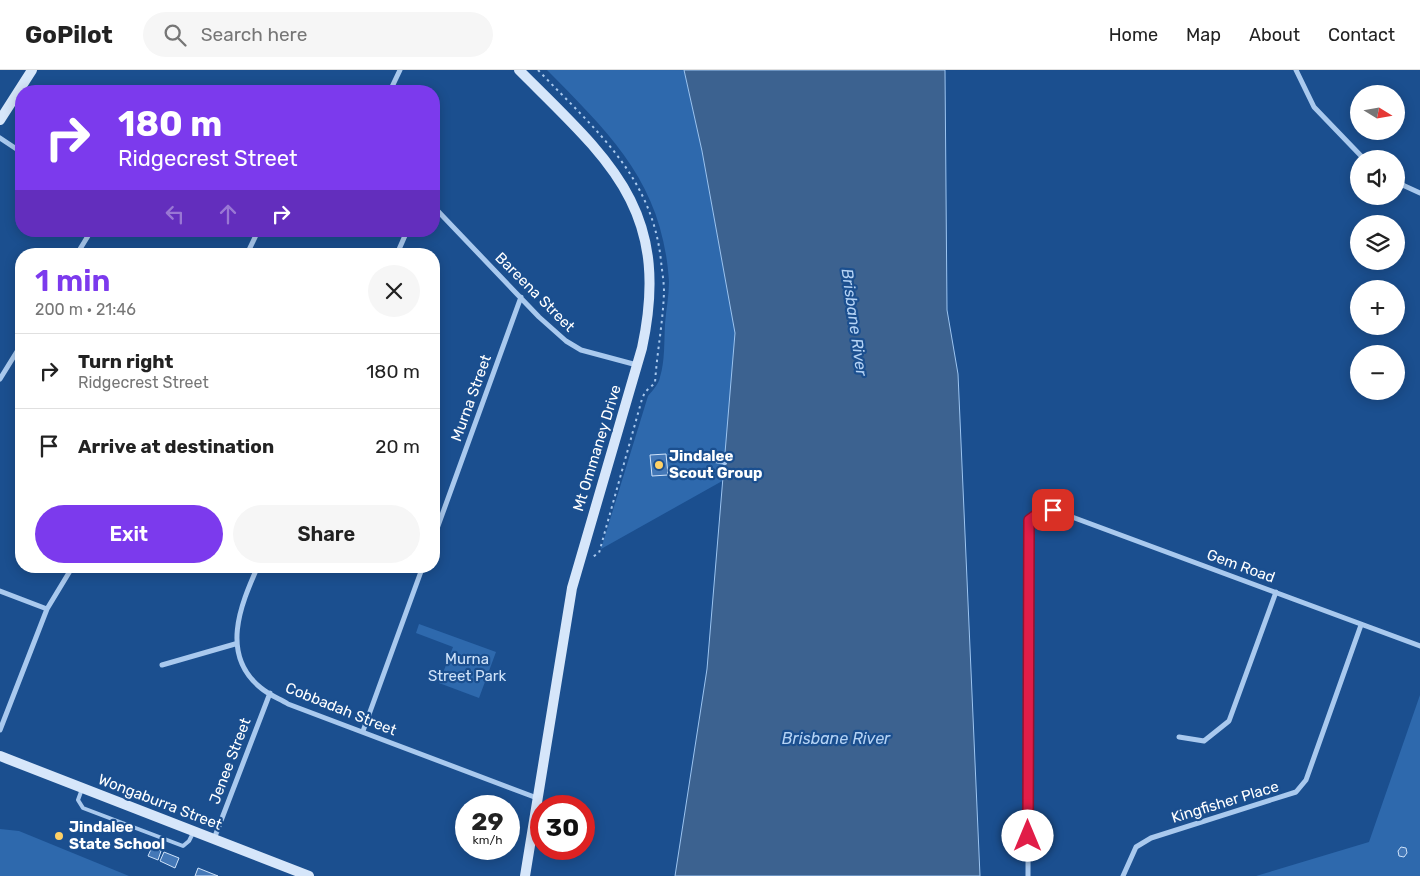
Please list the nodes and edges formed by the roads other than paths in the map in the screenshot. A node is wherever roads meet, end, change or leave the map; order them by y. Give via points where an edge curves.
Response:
1 (32, 70) edge
2 (400, 70) edge
3 (519, 70) edge
4 (1296, 70) edge
5 (22, 85) edge
6 (393, 85) edge
7 (15, 97) edge
8 (0, 120) edge
9 (0, 138) edge
10 (15, 148) edge
11 (1355, 150) edge
12 (1405, 186) edge
13 (1420, 193) edge
14 (440, 213) edge
15 (88, 237) edge
16 (81, 248) edge
17 (521, 297) junction
18 (15, 355) edge
19 (637, 365) junction
20 (0, 379) edge
21 (706, 459) dead end
22 (724, 463) dead end
23 (440, 520) edge
24 (69, 573) edge
25 (255, 573) edge
26 (420, 573) edge
27 (0, 591) edge
28 (1276, 592) junction
29 (47, 609) junction
30 (1361, 625) junction
31 (235, 644) junction
32 (1420, 646) edge
33 (162, 665) dead end
34 (270, 693) junction
35 (0, 730) edge
36 (363, 731) junction
37 (1179, 737) dead end
38 (0, 756) edge
39 (82, 788) junction
40 (530, 795) edge
41 (538, 795) edge
42 (194, 831) junction
43 (214, 839) junction
44 (530, 844) edge
45 (288, 872) edge
46 (309, 876) edge
47 (525, 876) edge
48 (1028, 876) edge
49 (1123, 876) edge

1 - 5 street
2 - 6 street
3 - 19 street, Mt Ommaney Drive via 585,135 613,169 638,214 649,259 651,291 649,316
4 - 11 street via 1314,107
7 - 8 street
9 - 10 street
12 - 13 street
14 - 17 street, Bareena Street
15 - 16 street
17 - 19 street, Bareena Street via 566,341 581,350
17 - 23 street, Murna Street
18 - 20 street
19 - 41 street, Mt Ommaney Drive via 574,581
21 - 22 lane
24 - 29 street
25 - 31 street via 246,592
26 - 36 street
27 - 29 street
28 - 30 street, Gem Road
28 - 37 street via 1229,721 1204,741
28 - 48 street, Gem Road via 1053,510 1040,512 1029,520
29 - 35 street
30 - 32 street, Gem Road
30 - 49 street, Kingfisher Place via 1306,780 1296,792 1152,838 1136,847
31 - 33 street
31 - 34 street, Cobbadah Street via 247,671 261,688
34 - 36 street, Cobbadah Street via 288,704
34 - 43 street, Jenee Street
36 - 40 street, Cobbadah Street
38 - 39 street, Wongaburra Street
39 - 42 street, Wongaburra Street
39 - 42 lane via 78,800 83,808 183,846
42 - 43 street, Wongaburra Street
43 - 45 street, Wongaburra Street
44 - 47 street, Mt Ommaney Drive
45 - 46 street, Wongaburra Street

